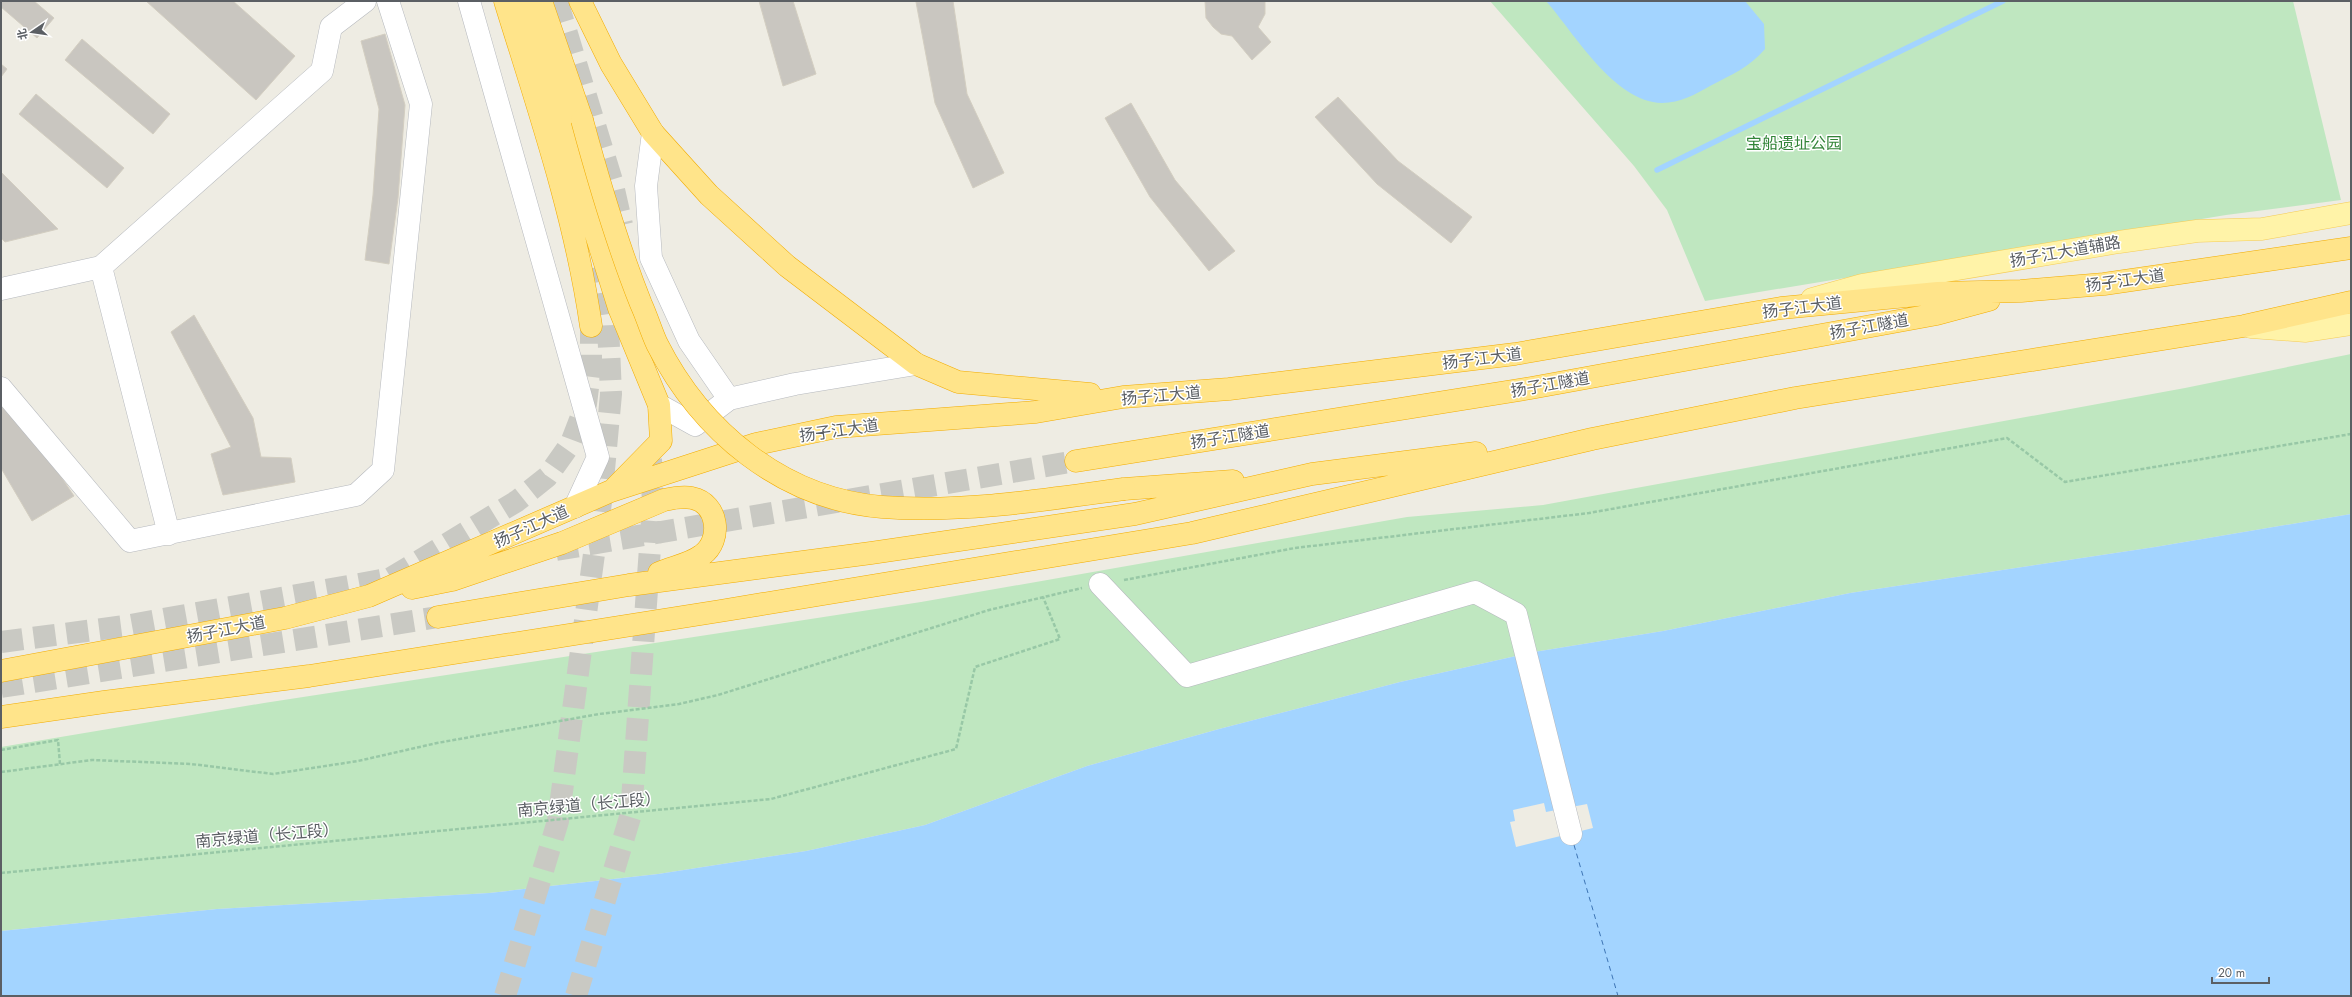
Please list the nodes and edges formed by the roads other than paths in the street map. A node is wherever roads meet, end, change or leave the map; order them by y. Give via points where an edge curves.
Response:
1 (365, 1) edge
2 (388, 1) edge
3 (470, 1) edge
4 (505, 1) edge
5 (524, 1) edge
6 (541, 1) edge
7 (580, 1) edge
8 (653, 133) junction
9 (2351, 213) edge
10 (2351, 248) edge
11 (101, 267) junction
12 (1, 289) edge
13 (2021, 291) junction
14 (2351, 302) edge
15 (1781, 308) junction
16 (2351, 324) edge
17 (591, 326) tunnel mouth
18 (2244, 326) junction
19 (916, 364) junction
20 (1, 388) edge
21 (1123, 397) junction
22 (729, 399) junction
23 (659, 405) junction
24 (1592, 439) junction
25 (1076, 461) tunnel mouth
26 (1312, 474) junction
27 (611, 491) junction
28 (575, 507) junction
29 (169, 534) junction
30 (1100, 584) road end
31 (629, 585) junction
32 (369, 596) junction
33 (438, 617) tunnel mouth
34 (1, 671) edge
35 (1, 717) edge
36 (1571, 834) dead end

1 - 11 street via 331,27 322,71
2 - 29 street via 421,104 383,470 356,495
3 - 28 street via 598,457
4 - 17 highway via 563,188 583,270
5 - 23 highway via 618,308
6 - 26 highway, bridge via 582,120 605,202 632,282 657,344 685,389 716,428 746,455 784,479 826,497 880,507 940,509 1036,501 1124,489
7 - 8 highway via 611,64
8 - 19 highway via 709,195 787,266
8 - 22 street via 646,186 651,258 689,341
9 - 15 main road, 扬子江大道辅路 via 2262,229 2197,232 2119,242 1862,286
10 - 13 highway, 扬子江大道 via 2104,284
11 - 12 street
11 - 29 street
13 - 15 highway, 扬子江大道 via 1938,293
13 - 25 highway, 扬子江隧道 via 1937,314 1562,382
14 - 18 highway
15 - 21 highway, 扬子江大道 via 1515,354 1229,389
16 - 18 main road via 2306,331
18 - 24 highway via 1795,398
19 - 21 highway via 958,382
19 - 22 street via 795,384
20 - 29 street via 130,541
21 - 27 highway, 扬子江大道 via 1036,412 836,427 756,444
22 - 23 street via 695,425
23 - 27 highway via 661,440
24 - 26 highway
24 - 35 highway via 1192,533 720,612 325,673
26 - 31 highway via 1135,514
27 - 28 highway, 扬子江大道
28 - 32 highway, 扬子江大道
30 - 36 street via 1187,676 1475,592 1516,614
31 - 32 highway via 702,556 711,545 716,531 715,519 706,506 693,498 664,500 562,543 452,580
31 - 33 highway
32 - 34 highway, 扬子江大道 via 285,618

